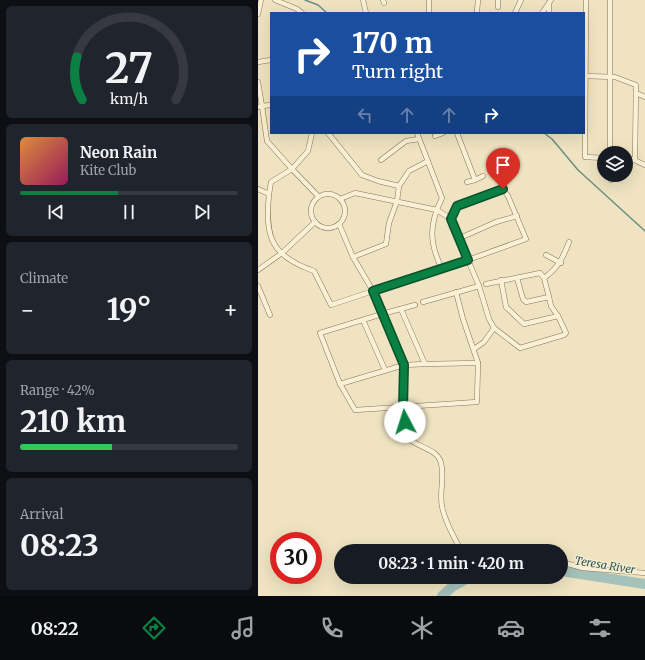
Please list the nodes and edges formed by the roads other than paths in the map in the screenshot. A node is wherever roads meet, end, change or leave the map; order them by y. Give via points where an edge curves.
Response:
1 (261, 0) edge
2 (275, 0) edge
3 (364, 0) edge
4 (429, 0) edge
5 (478, 0) edge
6 (498, 0) edge
7 (521, 0) edge
8 (586, 0) edge
9 (610, 0) edge
10 (550, 2) edge
11 (498, 7) dead end
12 (477, 11) dead end
13 (301, 12) edge
14 (366, 12) edge
15 (428, 12) edge
16 (515, 12) edge
17 (543, 12) edge
18 (549, 12) edge
19 (258, 14) edge
20 (270, 60) edge
21 (258, 62) edge
22 (585, 76) edge
23 (610, 76) junction
24 (258, 82) edge
25 (636, 93) junction
26 (645, 97) edge
27 (270, 106) edge
28 (260, 107) edge
29 (312, 134) edge
30 (329, 134) edge
31 (417, 134) edge
32 (440, 134) edge
33 (457, 134) edge
34 (435, 136) dead end
35 (419, 139) junction
36 (610, 146) edge
37 (597, 158) edge
38 (381, 160) dead end
39 (635, 160) joint
40 (428, 161) junction
41 (645, 165) edge
42 (292, 169) junction
43 (483, 176) dead end
44 (475, 180) junction
45 (467, 182) dead end
46 (399, 186) junction
47 (258, 189) edge
48 (269, 194) junction
49 (318, 196) junction
50 (340, 199) junction
51 (397, 201) junction
52 (436, 210) junction
53 (517, 216) junction
54 (451, 219) junction
55 (315, 222) junction
56 (339, 224) junction
57 (460, 238) junction
58 (569, 242) dead end
59 (282, 253) junction
60 (546, 255) dead end
61 (353, 256) junction
62 (468, 260) junction
63 (561, 263) junction
64 (442, 269) junction
65 (258, 270) edge
66 (517, 278) junction
67 (544, 278) junction
68 (501, 280) junction
69 (486, 284) dead end
70 (258, 286) edge
71 (479, 286) junction
72 (373, 291) junction
73 (456, 292) junction
74 (549, 297) junction
75 (260, 298) edge
76 (423, 302) dead end
77 (415, 305) dead end
78 (401, 309) junction
79 (382, 314) junction
80 (270, 315) dead end
81 (558, 316) junction
82 (363, 320) junction
83 (494, 328) junction
84 (474, 349) junction
85 (478, 363) junction
86 (425, 364) junction
87 (404, 365) junction
88 (385, 370) junction
89 (340, 384) junction
90 (403, 408) junction
91 (459, 544) edge
92 (568, 564) edge
93 (645, 573) edge

1 - 19 street
2 - 13 street
3 - 14 street
4 - 15 street
5 - 12 street
6 - 11 street
7 - 16 street
8 - 22 street
9 - 23 street
10 - 17 street
10 - 18 street
20 - 21 street
22 - 23 street
22 - 37 street via 586,157
23 - 25 street via 636,85
23 - 36 street
24 - 28 street
25 - 26 street
25 - 39 street
27 - 28 street
28 - 42 street via 267,141
29 - 42 street via 308,150
30 - 46 street via 362,175
31 - 35 street
32 - 34 street
33 - 44 street
35 - 38 street via 406,141
35 - 40 street
39 - 41 street
40 - 46 street via 409,171
40 - 52 street via 442,198
42 - 48 street via 272,182
42 - 49 street
43 - 44 street
44 - 45 street
46 - 51 street
47 - 48 street
48 - 59 street via 267,220 271,239
49 - 50 street via 333,194
49 - 55 street via 311,213
50 - 51 street via 355,193
50 - 56 street via 344,216
51 - 52 street
51 - 61 street via 389,223 386,244
52 - 54 street
52 - 64 street via 431,235 434,253
53 - 54 street via 503,189 457,206
53 - 57 street
53 - 62 street via 526,239
54 - 57 street
55 - 56 street via 330,228
55 - 59 street
56 - 61 street
57 - 62 street
58 - 63 street
59 - 65 street
59 - 72 street via 295,264 314,271 331,305
60 - 63 street
61 - 72 street
62 - 64 street
62 - 71 street
63 - 67 street
64 - 72 street
66 - 67 street via 540,272
66 - 68 street
66 - 74 street via 526,302
67 - 74 street
68 - 69 street
68 - 81 street via 506,307 524,324
70 - 75 street
71 - 73 street
71 - 83 street
72 - 79 street
73 - 76 street
73 - 84 street
74 - 81 street via 551,306
75 - 80 street
77 - 78 street
78 - 79 street
78 - 86 street
79 - 82 street
79 - 87 street
81 - 83 street via 566,330 564,335 520,348
82 - 88 street
82 - 89 street via 320,333
83 - 84 street via 484,342
84 - 85 street
85 - 86 street
85 - 90 street via 477,402
86 - 87 street
87 - 88 street
87 - 90 street
88 - 89 street
89 - 90 street via 355,410
90 - 91 street via 407,436 416,445 433,451 441,462 442,506
92 - 93 street via 583,568

